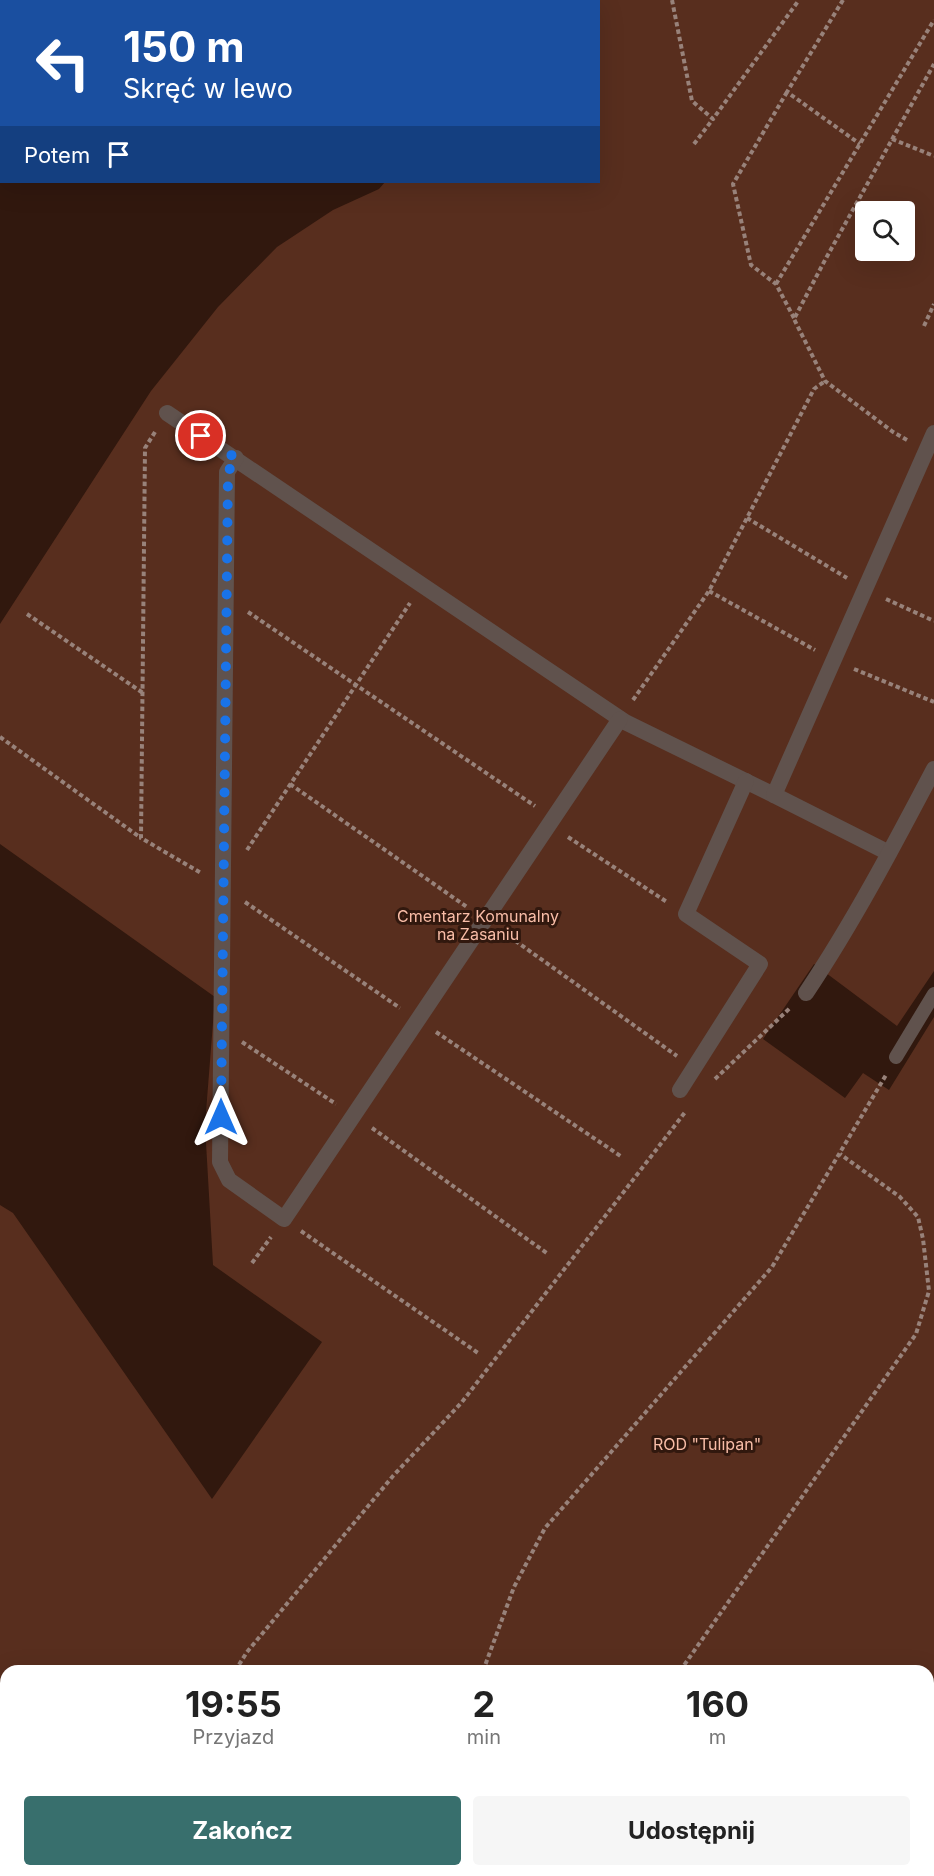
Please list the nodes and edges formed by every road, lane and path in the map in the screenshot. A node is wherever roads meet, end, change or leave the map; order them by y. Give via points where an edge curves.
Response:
1 (672, 0) edge
2 (800, 0) edge
3 (843, 0) edge
4 (934, 20) edge
5 (934, 64) edge
6 (787, 92) junction
7 (713, 119) junction
8 (892, 138) junction
9 (694, 144) dead end
10 (860, 144) junction
11 (934, 156) edge
12 (776, 284) junction
13 (934, 304) edge
14 (794, 319) junction
15 (924, 327) dead end
16 (825, 381) junction
17 (167, 413) joint
18 (934, 433) edge
19 (927, 451) junction
20 (236, 458) junction
21 (747, 518) junction
22 (422, 585) junction
23 (866, 590) junction
24 (709, 591) junction
25 (226, 597) junction
26 (27, 614) dead end
27 (934, 621) edge
28 (834, 661) junction
29 (356, 685) junction
30 (143, 693) junction
31 (934, 702) edge
32 (620, 719) junction
33 (0, 737) edge
34 (934, 769) edge
35 (746, 781) junction
36 (290, 784) junction
37 (774, 795) junction
38 (551, 822) junction
39 (141, 838) junction
40 (889, 853) junction
41 (223, 886) junction
42 (686, 914) junction
43 (486, 920) junction
44 (806, 993) joint
45 (934, 994) edge
46 (222, 1029) junction
47 (896, 1057) joint
48 (694, 1068) junction
49 (713, 1082) dead end
50 (680, 1090) dead end
51 (689, 1107) dead end
52 (354, 1115) junction
53 (840, 1154) junction
54 (284, 1219) junction
55 (548, 1254) dead end
56 (252, 1263) dead end
57 (478, 1353) dead end
58 (239, 1665) edge
59 (485, 1665) edge
60 (685, 1665) edge

1 - 7 path via 692,101
2 - 7 path
3 - 6 path
4 - 10 path
5 - 8 path
6 - 10 path
6 - 12 path via 733,184 751,265
7 - 9 path
8 - 11 path
8 - 14 path
10 - 12 path
12 - 14 path
13 - 15 path
14 - 16 path
16 - 19 path via 893,432
16 - 21 path via 814,389
17 - 20 street
17 - 30 path via 145,448
18 - 19 street
19 - 23 street
20 - 22 street
20 - 25 street via 228,472
21 - 23 path
21 - 24 path
22 - 29 path
22 - 32 street
23 - 27 path
23 - 28 street
24 - 28 path
24 - 32 path
25 - 29 path
25 - 41 street
26 - 30 path
28 - 31 path
28 - 37 street
29 - 36 path
29 - 38 path
30 - 39 path
32 - 35 street
32 - 38 street
33 - 39 path
34 - 40 street
35 - 37 street
35 - 42 street
36 - 41 path
36 - 43 path
37 - 40 street
38 - 42 path
38 - 43 street
39 - 41 path
40 - 44 street
41 - 46 street
42 - 48 street via 760,964
43 - 48 path
43 - 52 street
44 - 49 path
45 - 47 lane
46 - 52 path
46 - 54 street via 220,1162 229,1180
47 - 53 path
48 - 50 street
51 - 58 path via 462,1402 393,1476
52 - 54 street
52 - 55 path
53 - 59 path via 772,1267 545,1528 514,1587
53 - 60 path via 900,1197 918,1217 929,1291 916,1334
54 - 56 path
54 - 57 path

